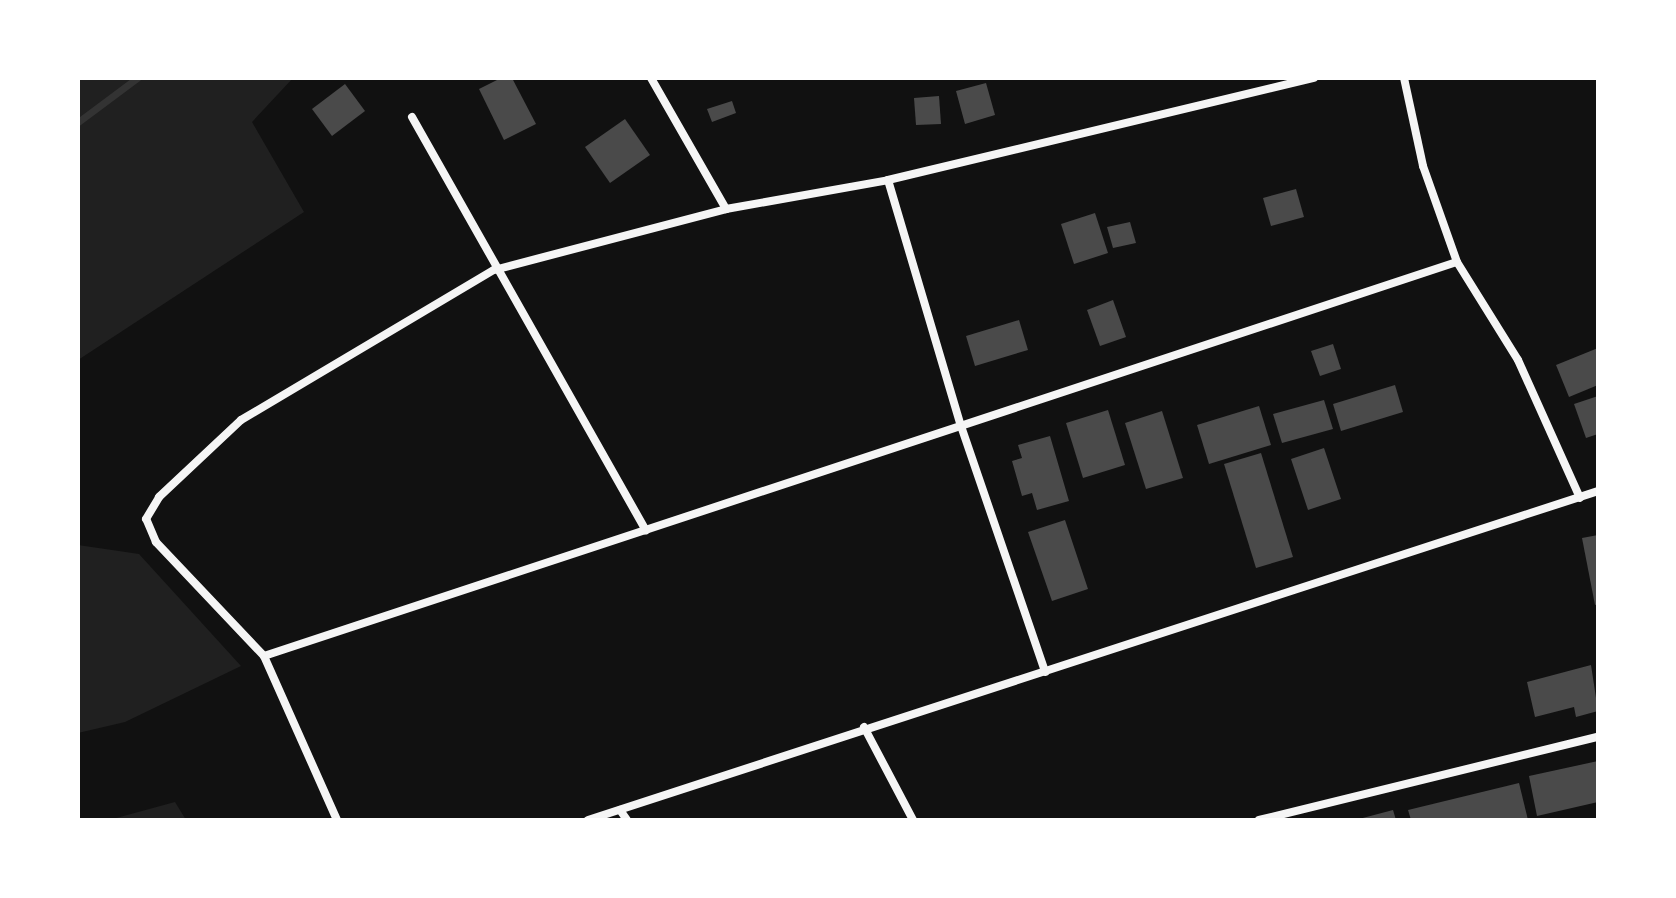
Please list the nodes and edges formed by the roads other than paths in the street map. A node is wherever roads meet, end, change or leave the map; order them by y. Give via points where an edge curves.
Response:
1 (651, 78) edge
2 (1314, 78) edge
3 (1404, 78) edge
4 (412, 117) dead end
5 (888, 180) junction
6 (726, 209) junction
7 (1457, 262) junction
8 (494, 270) junction
9 (961, 426) junction
10 (1598, 491) edge
11 (1580, 498) junction
12 (646, 530) junction
13 (264, 656) junction
14 (1045, 672) junction
15 (864, 727) junction
16 (1598, 737) edge
17 (620, 810) junction
18 (337, 820) edge
19 (588, 820) edge
20 (627, 820) edge
21 (913, 820) edge
22 (1259, 820) edge

1 - 6 street
2 - 5 street
3 - 7 street via 1423,166
4 - 8 street
5 - 6 street
5 - 9 street
6 - 8 street
7 - 9 street
7 - 11 street via 1518,360
8 - 12 street
8 - 13 street via 241,420 159,497 146,519 156,542
9 - 12 street
9 - 14 street
10 - 11 street
11 - 14 street
12 - 13 street
13 - 18 street
14 - 15 street
15 - 17 street
15 - 21 street
16 - 22 street
17 - 19 street
17 - 20 street

